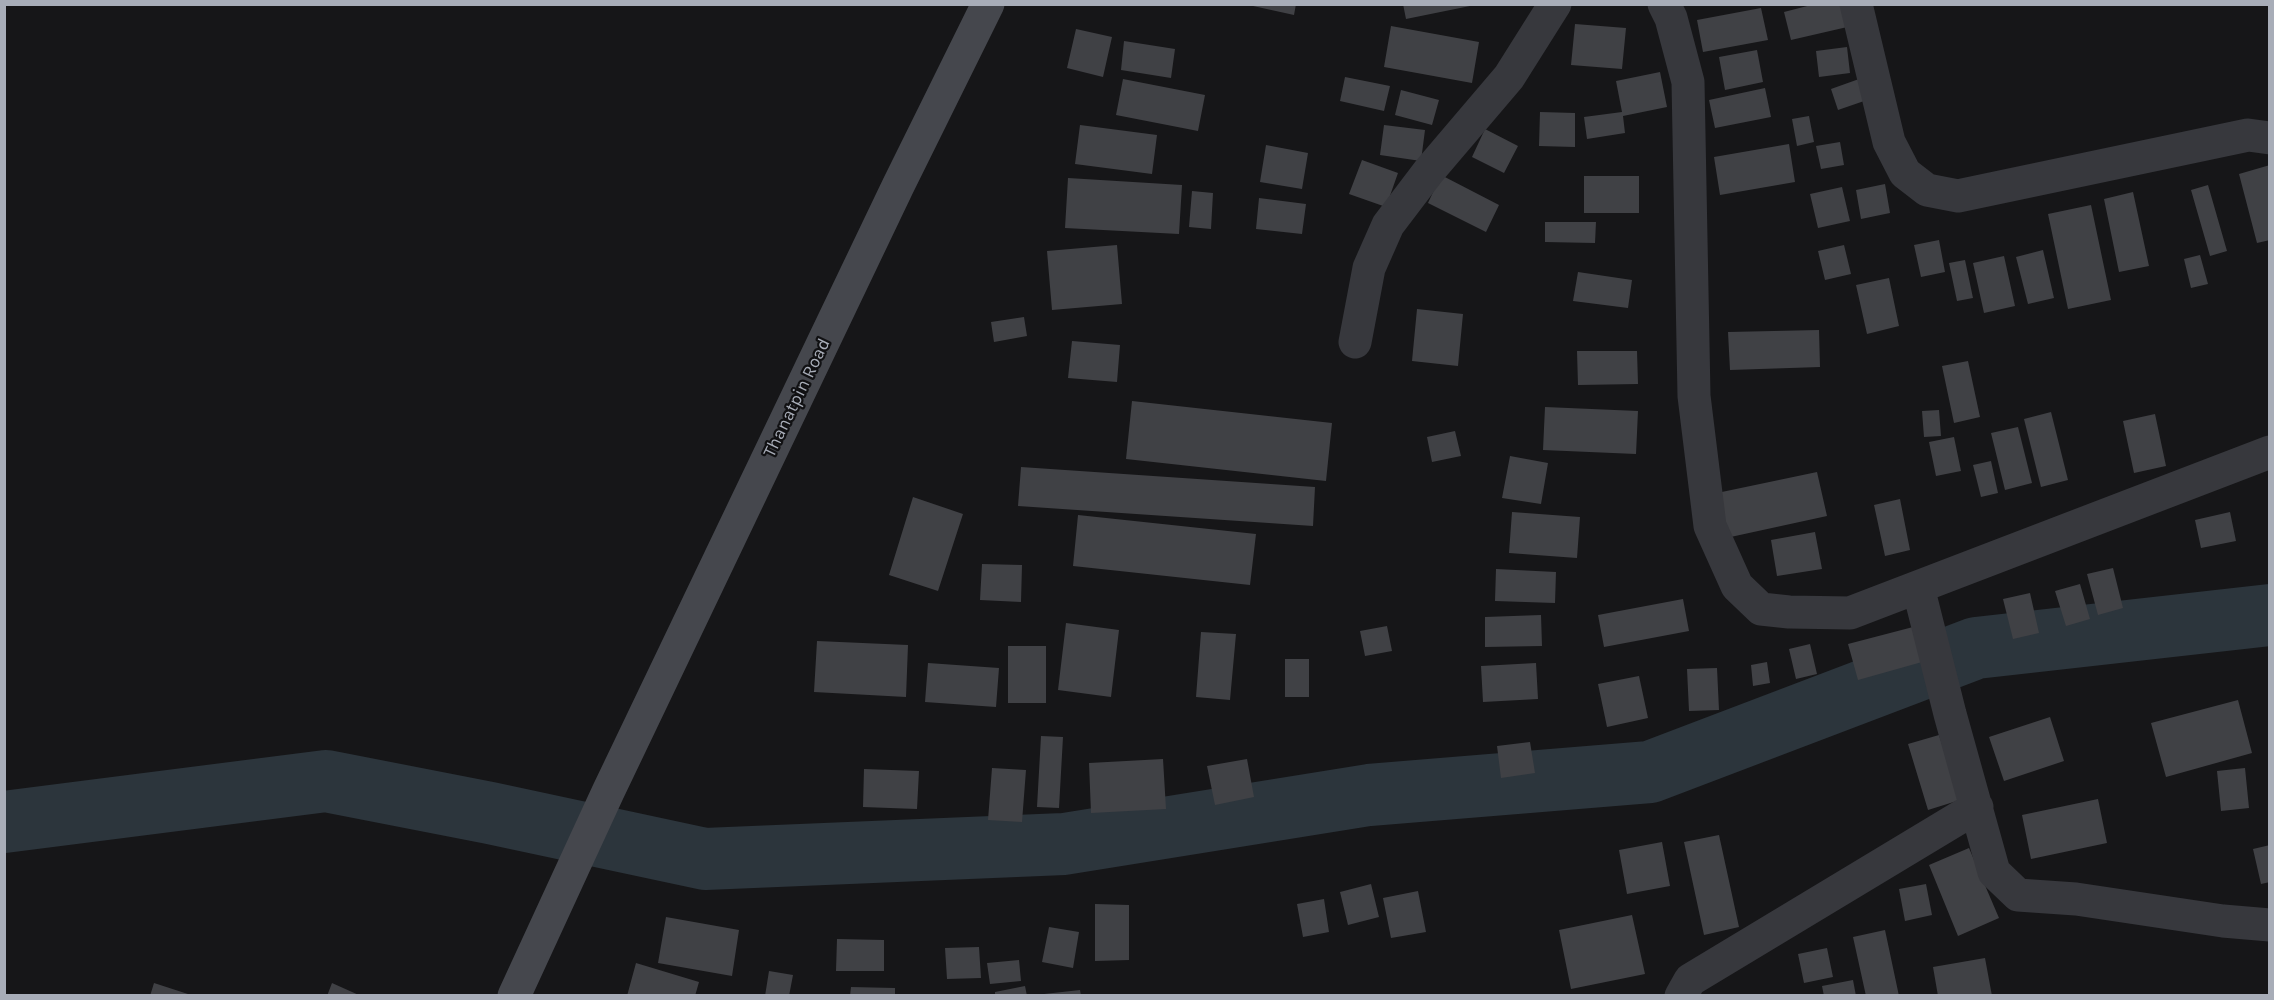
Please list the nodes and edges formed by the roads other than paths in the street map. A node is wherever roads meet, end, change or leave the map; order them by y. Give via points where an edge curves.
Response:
1 (988, 4) edge
2 (1555, 4) edge
3 (1664, 4) edge
4 (1856, 4) edge
5 (2270, 138) edge
6 (1354, 342) dead end
7 (2270, 452) edge
8 (1918, 587) junction
9 (1977, 807) junction
10 (2270, 925) edge
11 (514, 996) edge
12 (1681, 996) edge

1 - 11 main road, Thanatpin Road via 608,792
2 - 6 street via 1509,78 1388,225 1369,268
3 - 8 street via 1688,82 1694,396 1710,526 1737,586 1761,609 1850,613
4 - 5 street via 1890,142 1905,172 1927,190 1958,196 2248,135
7 - 8 street
8 - 9 street
9 - 10 street via 1994,872 2018,895 2076,898
9 - 12 street via 1690,980

